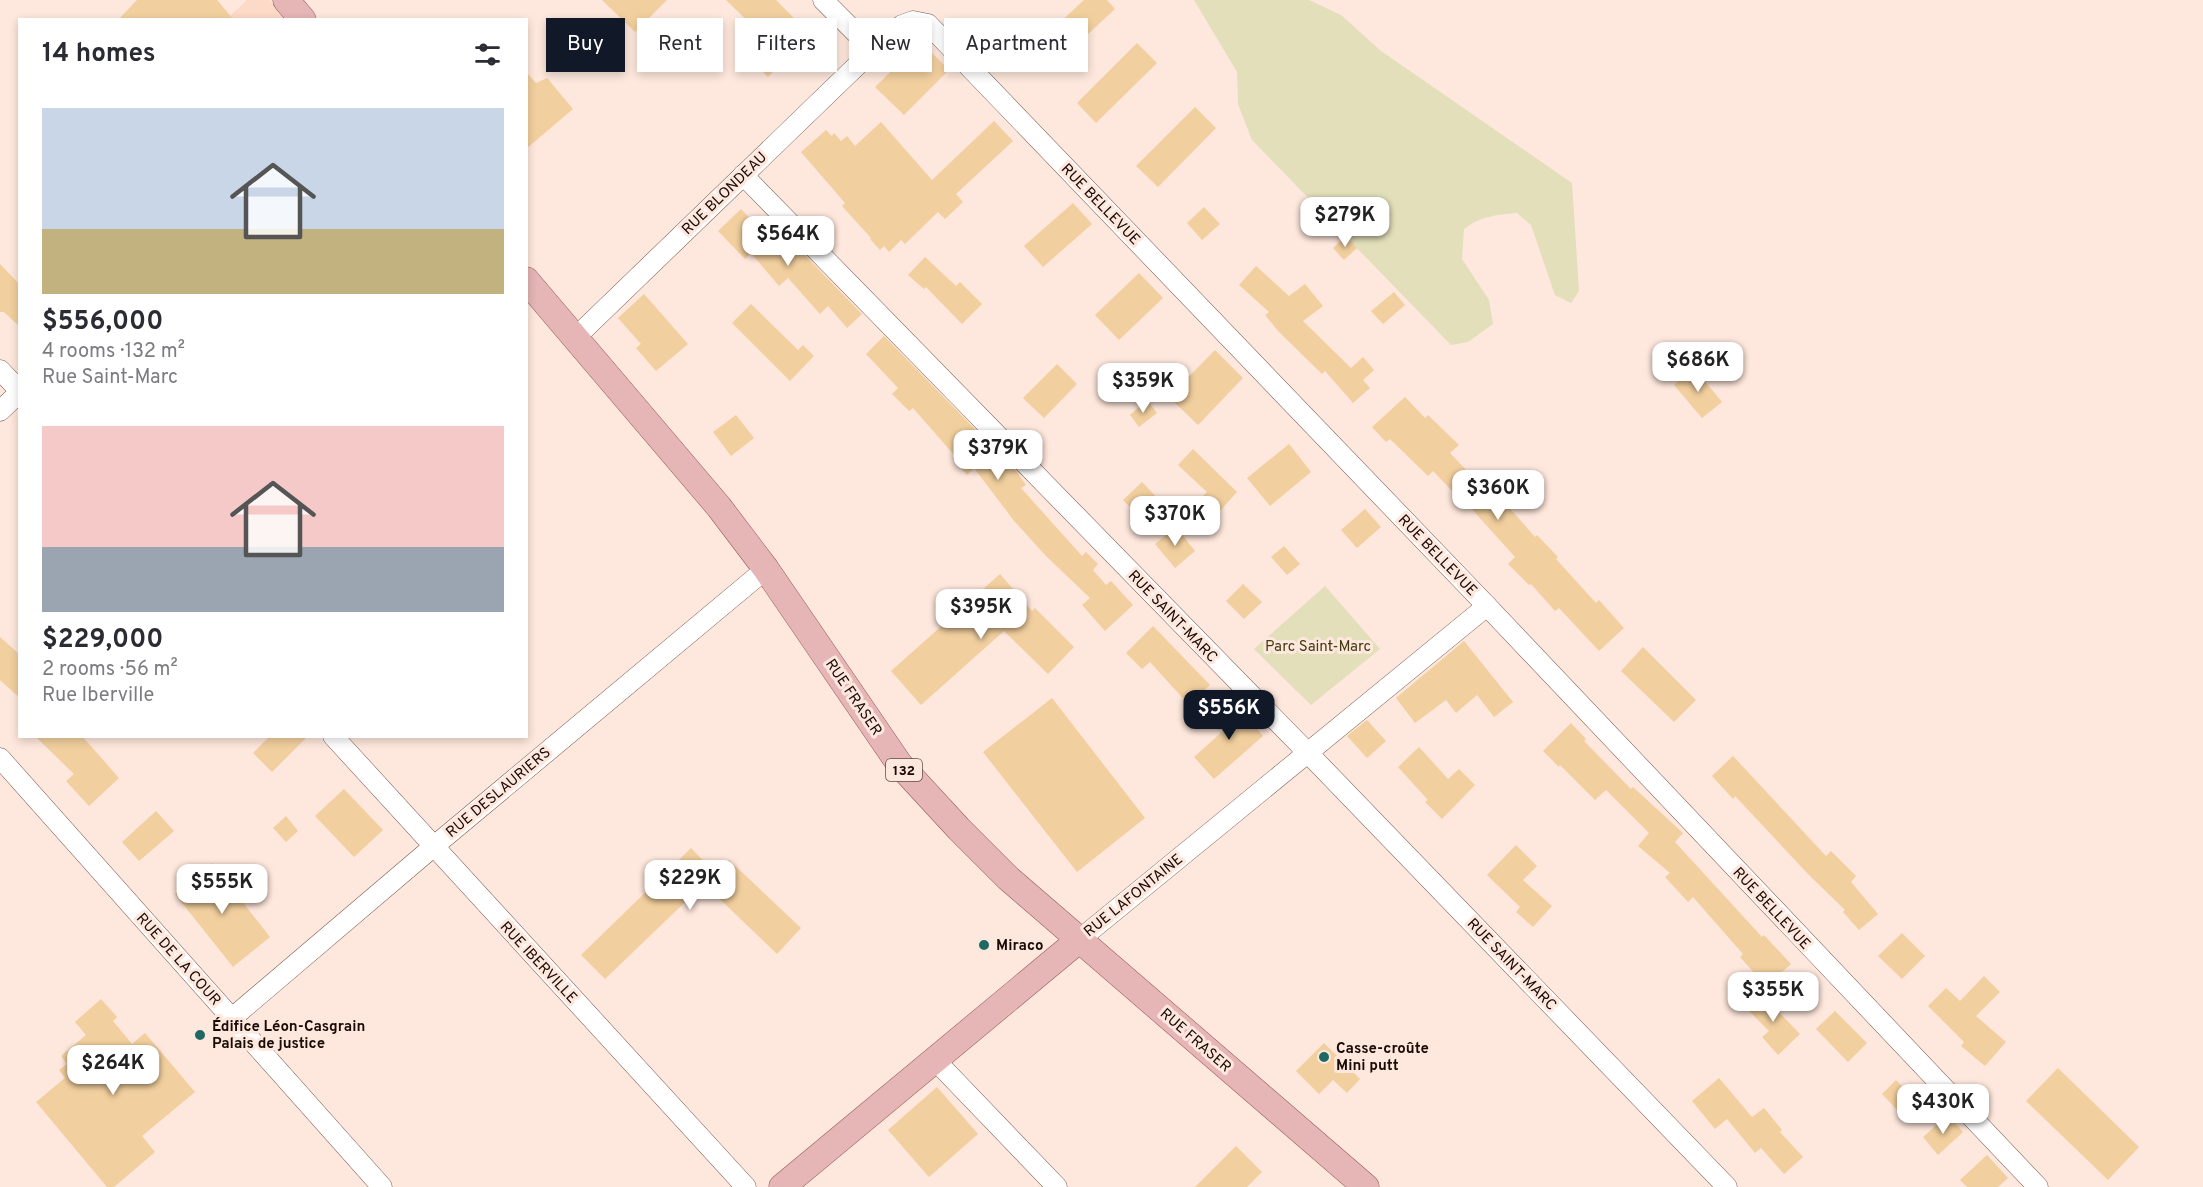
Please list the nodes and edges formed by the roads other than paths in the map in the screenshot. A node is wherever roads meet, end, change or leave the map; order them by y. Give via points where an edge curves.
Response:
1 (286, 0) edge
2 (824, 0) edge
3 (301, 18) edge
4 (849, 26) edge
5 (932, 28) edge
6 (850, 72) edge
7 (743, 175) junction
8 (528, 282) edge
9 (576, 337) junction
10 (0, 370) edge
11 (18, 390) edge
12 (18, 394) edge
13 (0, 411) edge
14 (766, 569) junction
15 (1487, 606) junction
16 (335, 738) edge
17 (1307, 752) junction
18 (0, 758) edge
19 (433, 847) junction
20 (1079, 940) junction
21 (232, 1018) junction
22 (936, 1060) junction
23 (382, 1187) edge
24 (746, 1187) edge
25 (782, 1187) edge
26 (1057, 1187) edge
27 (1366, 1187) edge
28 (1727, 1187) edge
29 (2038, 1187) edge

1 - 3 main road
2 - 4 street
5 - 15 street, RUE BELLEVUE
6 - 7 street, RUE BLONDEAU
7 - 9 street, RUE BLONDEAU
7 - 17 street, RUE SAINT-MARC
8 - 9 main road, RUE FRASER / 132
9 - 14 main road, RUE FRASER / 132
10 - 11 street
12 - 13 street
14 - 19 street, RUE DESLAURIERS
14 - 20 main road, RUE FRASER / 132 via 900,765 1008,878
15 - 17 street, RUE LAFONTAINE
15 - 29 street, RUE BELLEVUE
16 - 19 street, RUE IBERVILLE
17 - 20 street, RUE LAFONTAINE
17 - 28 street, RUE SAINT-MARC
18 - 21 street, RUE DE LA COUR
19 - 21 street, RUE DESLAURIERS
19 - 24 street, RUE IBERVILLE
20 - 22 main road, RUE LAFONTAINE
20 - 27 main road, RUE FRASER / 132
21 - 23 street, RUE DE LA COUR
22 - 25 main road, RUE LAFONTAINE
22 - 26 street

